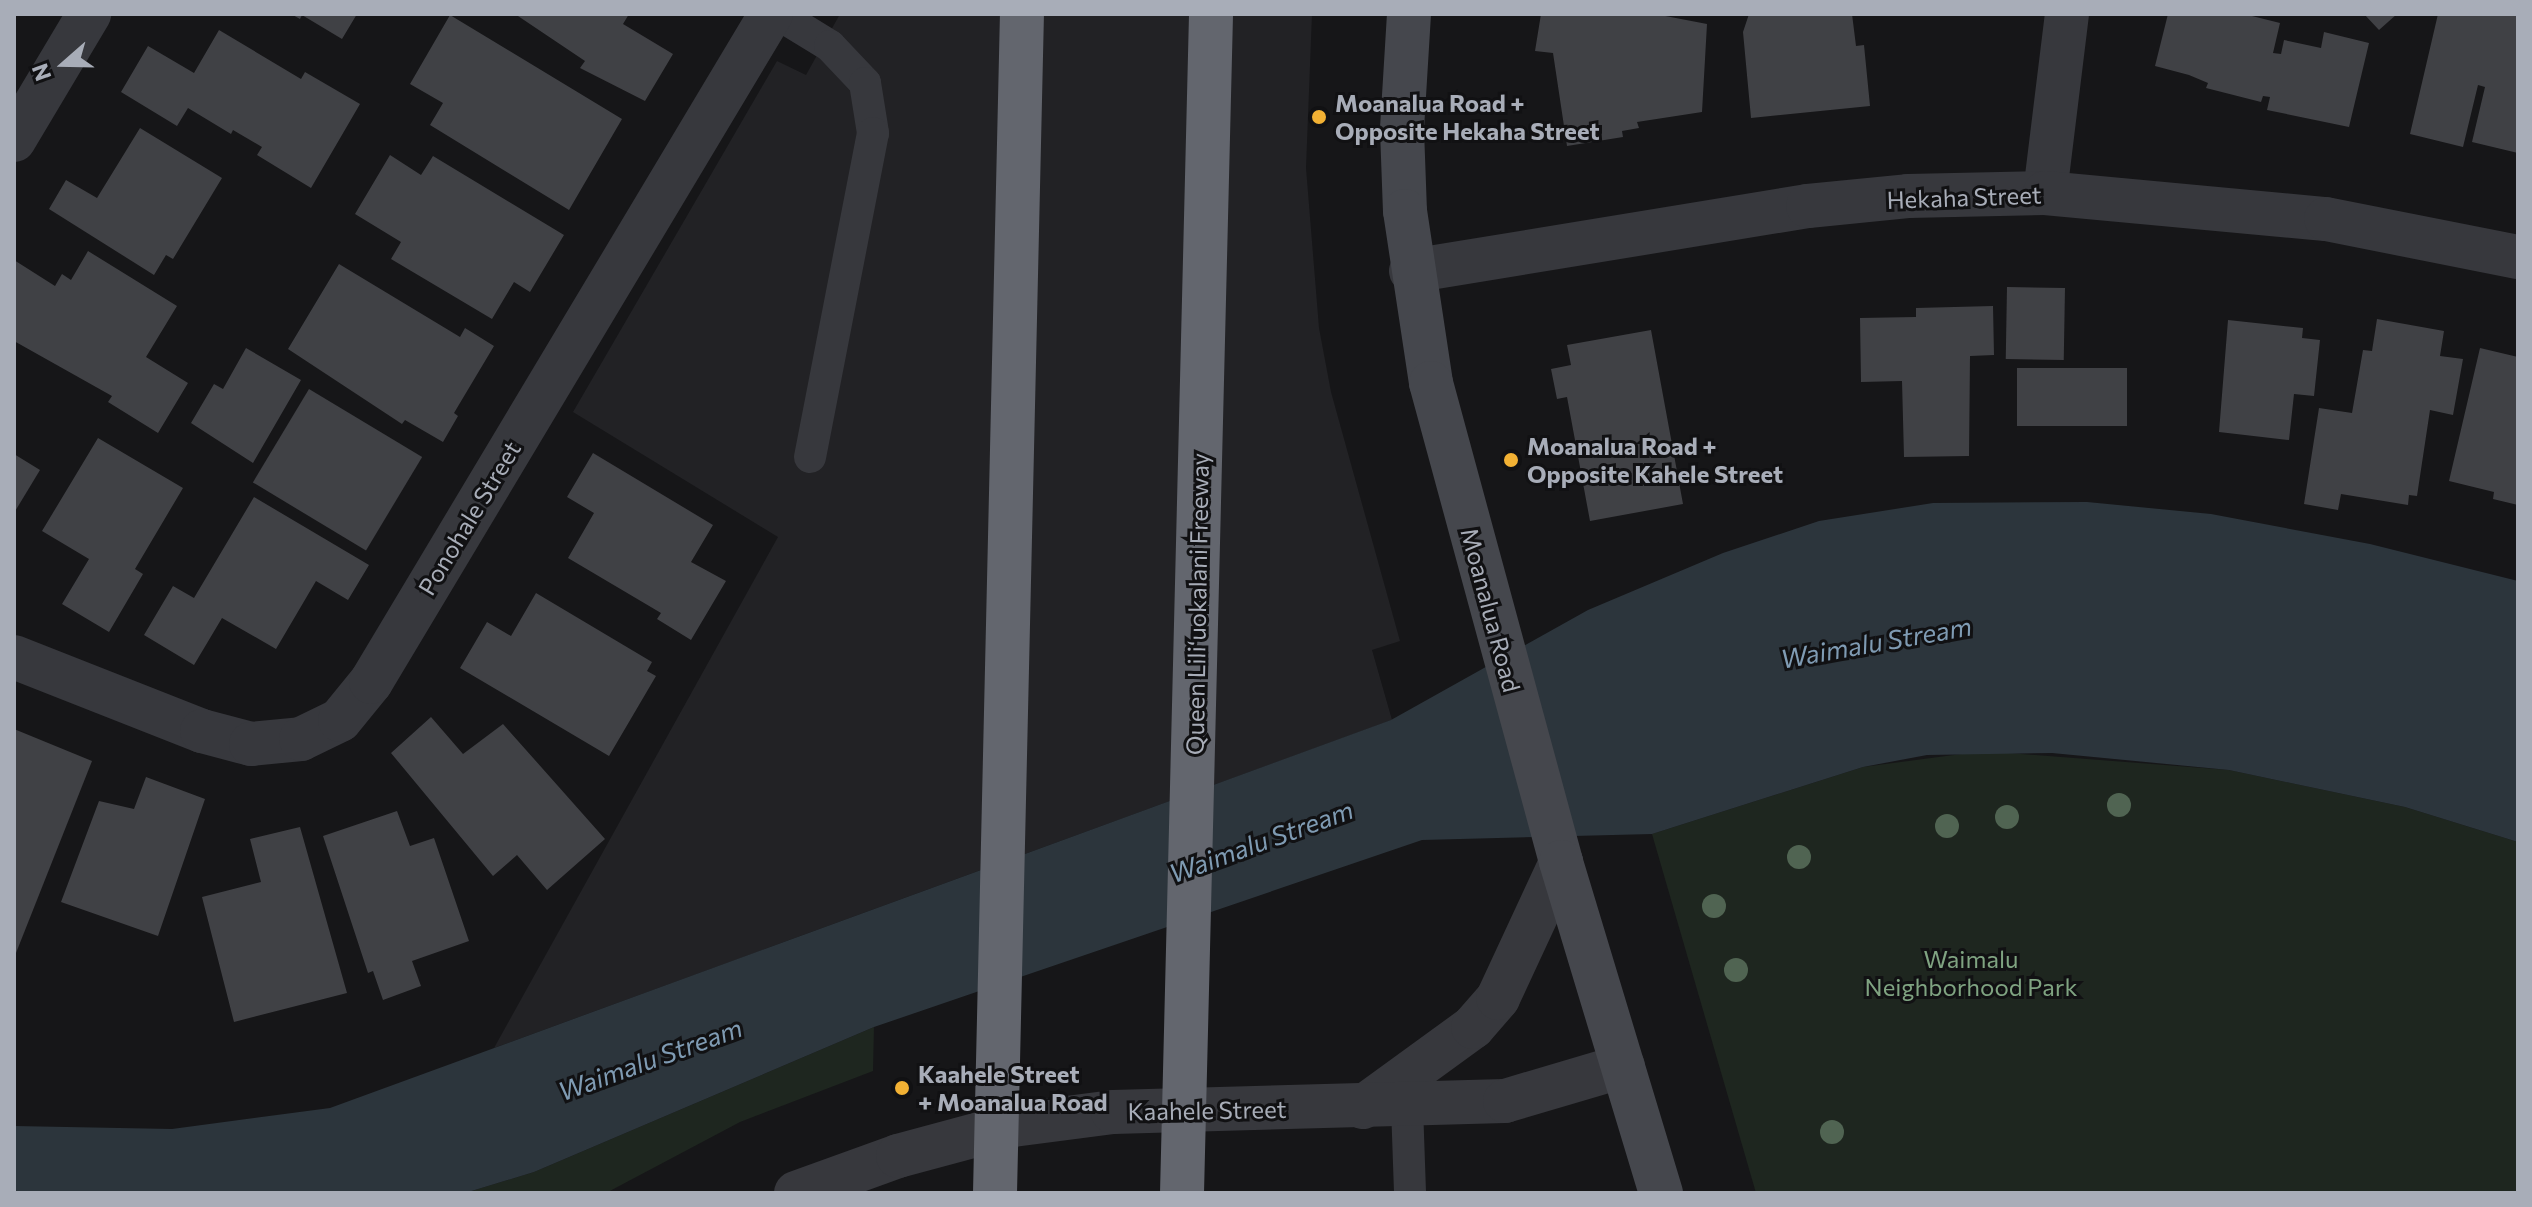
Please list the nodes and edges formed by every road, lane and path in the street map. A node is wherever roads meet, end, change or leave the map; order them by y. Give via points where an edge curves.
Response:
1 (89, 14) edge
2 (771, 14) edge
3 (778, 14) edge
4 (1022, 14) edge
5 (1211, 14) edge
6 (1409, 14) edge
7 (2067, 14) edge
8 (14, 140) edge
9 (2045, 193) junction
10 (2518, 257) edge
11 (1411, 271) junction
12 (810, 457) dead end
13 (14, 657) edge
14 (1561, 862) junction
15 (1623, 1066) junction
16 (1407, 1106) junction
17 (1363, 1107) junction
18 (796, 1193) edge
19 (995, 1193) edge
20 (1182, 1193) edge
21 (1410, 1193) edge
22 (1661, 1193) edge

1 - 8 street
2 - 13 street, Ponohale Street via 371,682 340,720 277,745 239,741
3 - 12 lane via 830,46 865,83 873,133
4 - 19 highway, bridge
5 - 20 highway, Queen Liliʻuokalani Freeway, bridge
6 - 11 main road, Moanalua Road via 1402,130
7 - 9 street
9 - 10 street, Hekaha Street via 2326,219
9 - 11 street, Hekaha Street via 1908,196 1795,208
11 - 14 main road, Moanalua Road via 1431,383
14 - 15 main road, Moanalua Road
14 - 17 street via 1498,998 1473,1027
15 - 16 street, Kaahele Street via 1529,1098
15 - 22 main road, Moanalua Road
16 - 17 street, Kaahele Street
16 - 21 lane
17 - 18 street, Kaahele Street via 1113,1112 1013,1125 898,1156

